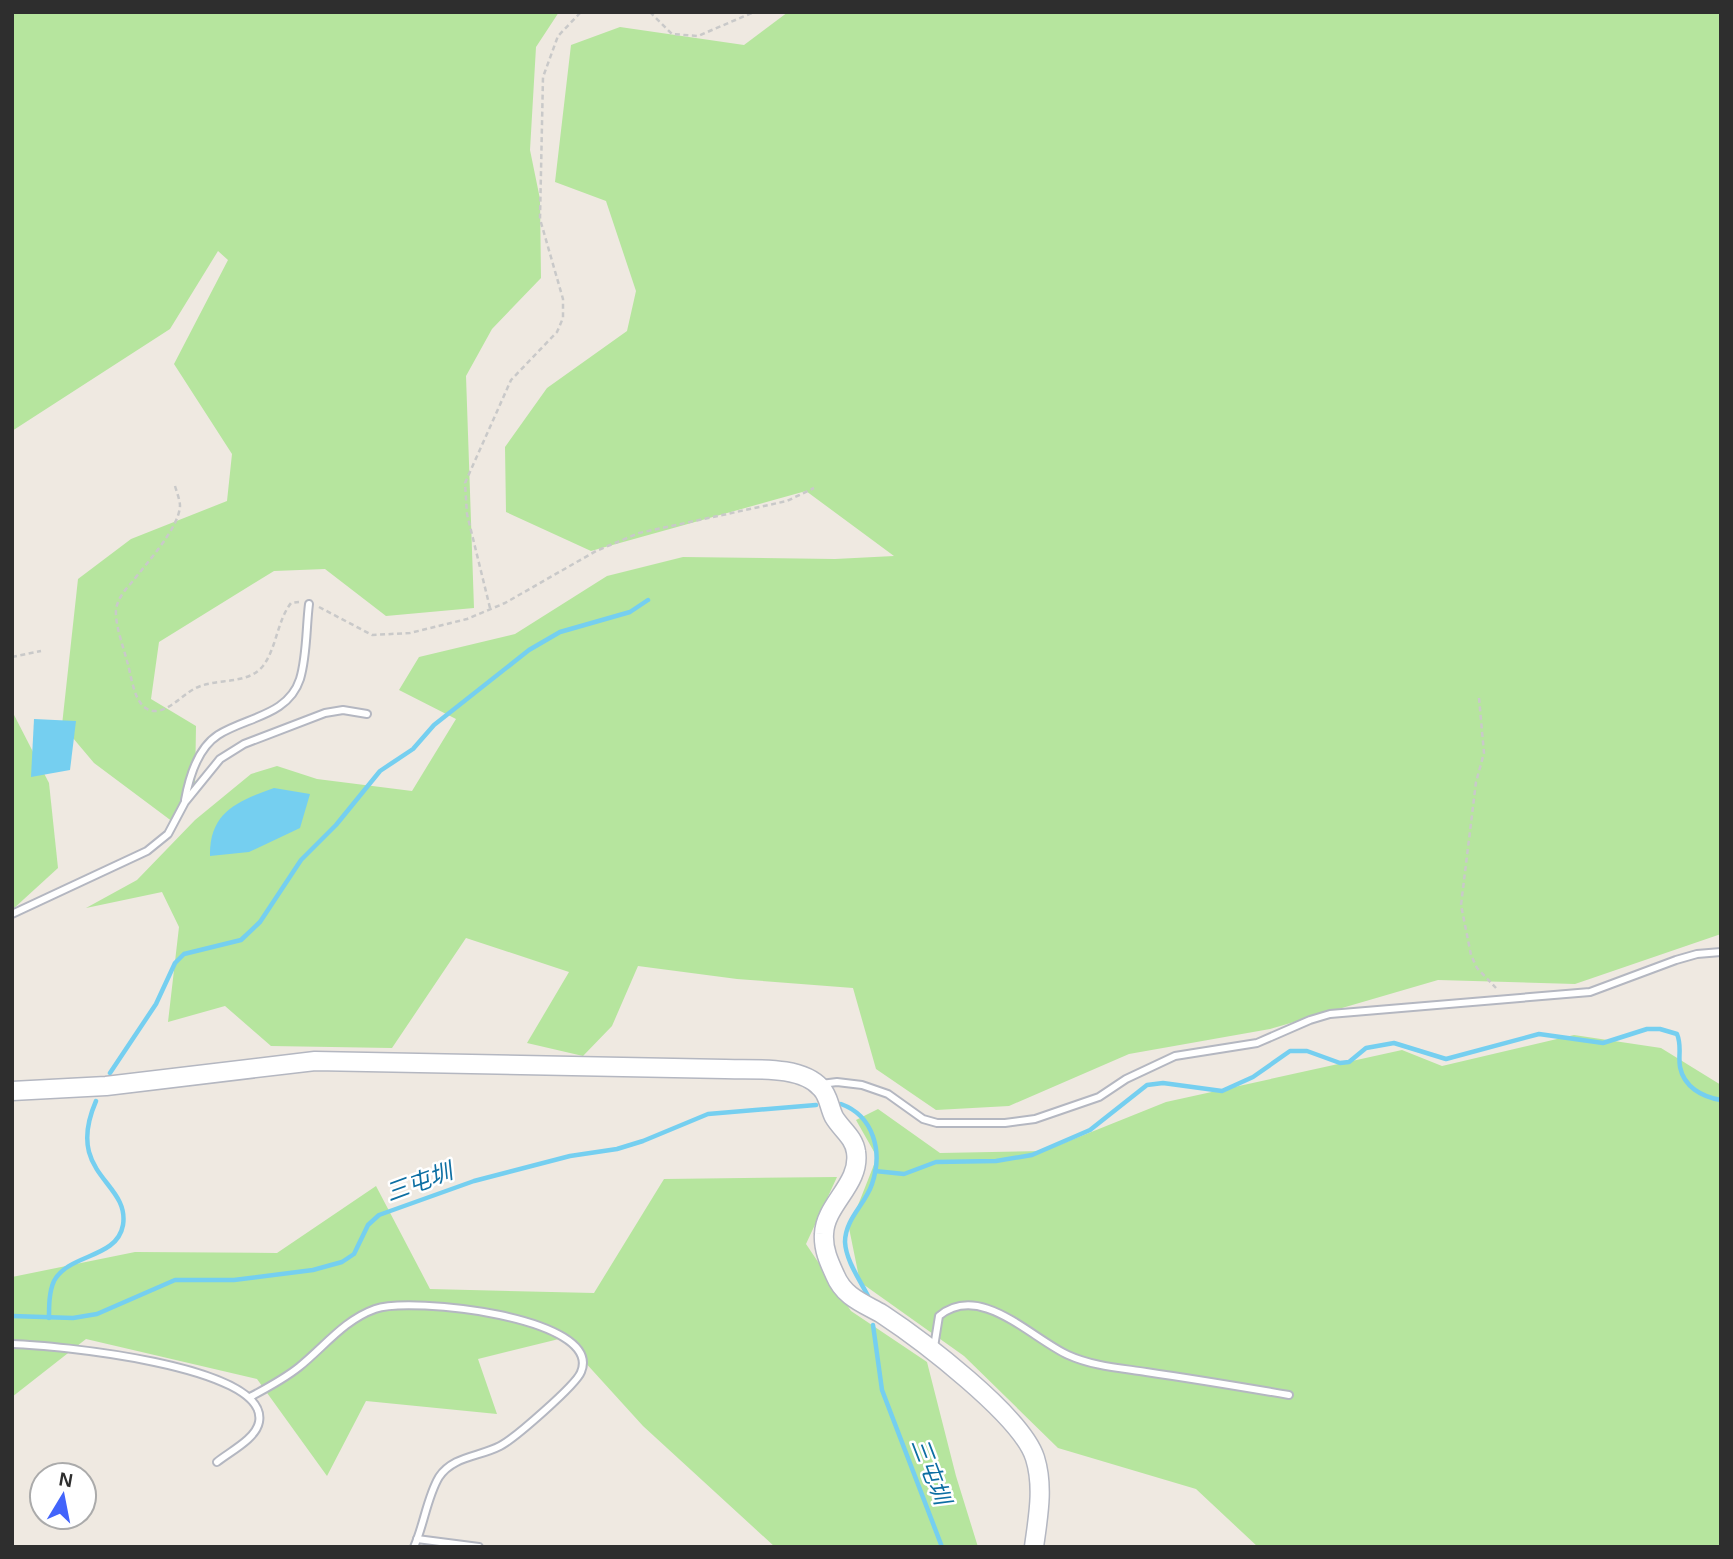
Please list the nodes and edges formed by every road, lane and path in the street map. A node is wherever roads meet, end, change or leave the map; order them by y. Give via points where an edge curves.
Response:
1 (581, 12) edge
2 (650, 12) edge
3 (754, 12) edge
4 (175, 486) dead end
5 (814, 488) dead end
6 (309, 604) junction
7 (491, 609) junction
8 (41, 651) dead end
9 (12, 657) edge
10 (1479, 698) dead end
11 (367, 715) dead end
12 (185, 802) junction
13 (12, 914) edge
14 (1721, 952) edge
15 (1507, 997) junction
16 (819, 1085) junction
17 (12, 1091) edge
18 (12, 1344) edge
19 (934, 1352) junction
20 (1289, 1395) dead end
21 (250, 1397) junction
22 (217, 1462) dead end
23 (417, 1539) junction
24 (414, 1547) edge
25 (479, 1547) edge
26 (1034, 1547) edge

1 - 7 path via 558,36 543,77 540,219 564,299 563,318 557,332 511,380 466,483 467,514
2 - 3 path via 672,34 698,36
4 - 6 path via 179,515 120,597 116,610 144,706 164,709 194,688 251,675 272,650 291,603
5 - 7 path via 788,501 639,533 596,551
6 - 7 path via 372,635 410,633 467,620
6 - 12 lane via 300,680 282,705 217,735 188,780
8 - 9 path
10 - 15 path via 1484,752 1461,905 1477,968
11 - 12 lane via 343,710 325,713 244,744 220,759
12 - 13 lane via 169,834 147,851
14 - 15 lane via 1676,960 1590,992
15 - 16 lane via 1330,1014 1257,1043 1175,1056 1099,1097 1035,1119 1005,1123 937,1123 923,1119 888,1094 862,1085
16 - 17 street via 780,1072 725,1069 315,1061 106,1086
16 - 19 street via 856,1153 855,1171 826,1221 824,1234 825,1252 838,1283 856,1302
18 - 21 lane via 58,1345 184,1369 233,1385
19 - 20 lane via 939,1316 950,1307 972,1305 1004,1315 1054,1348 1088,1363
19 - 26 street via 1027,1440 1041,1495
21 - 22 lane via 258,1410 255,1432
21 - 23 lane via 300,1366 352,1320 376,1308 439,1305 496,1315 559,1334 578,1346 584,1355 573,1387 500,1446 457,1461 440,1476
23 - 24 lane
23 - 25 lane

